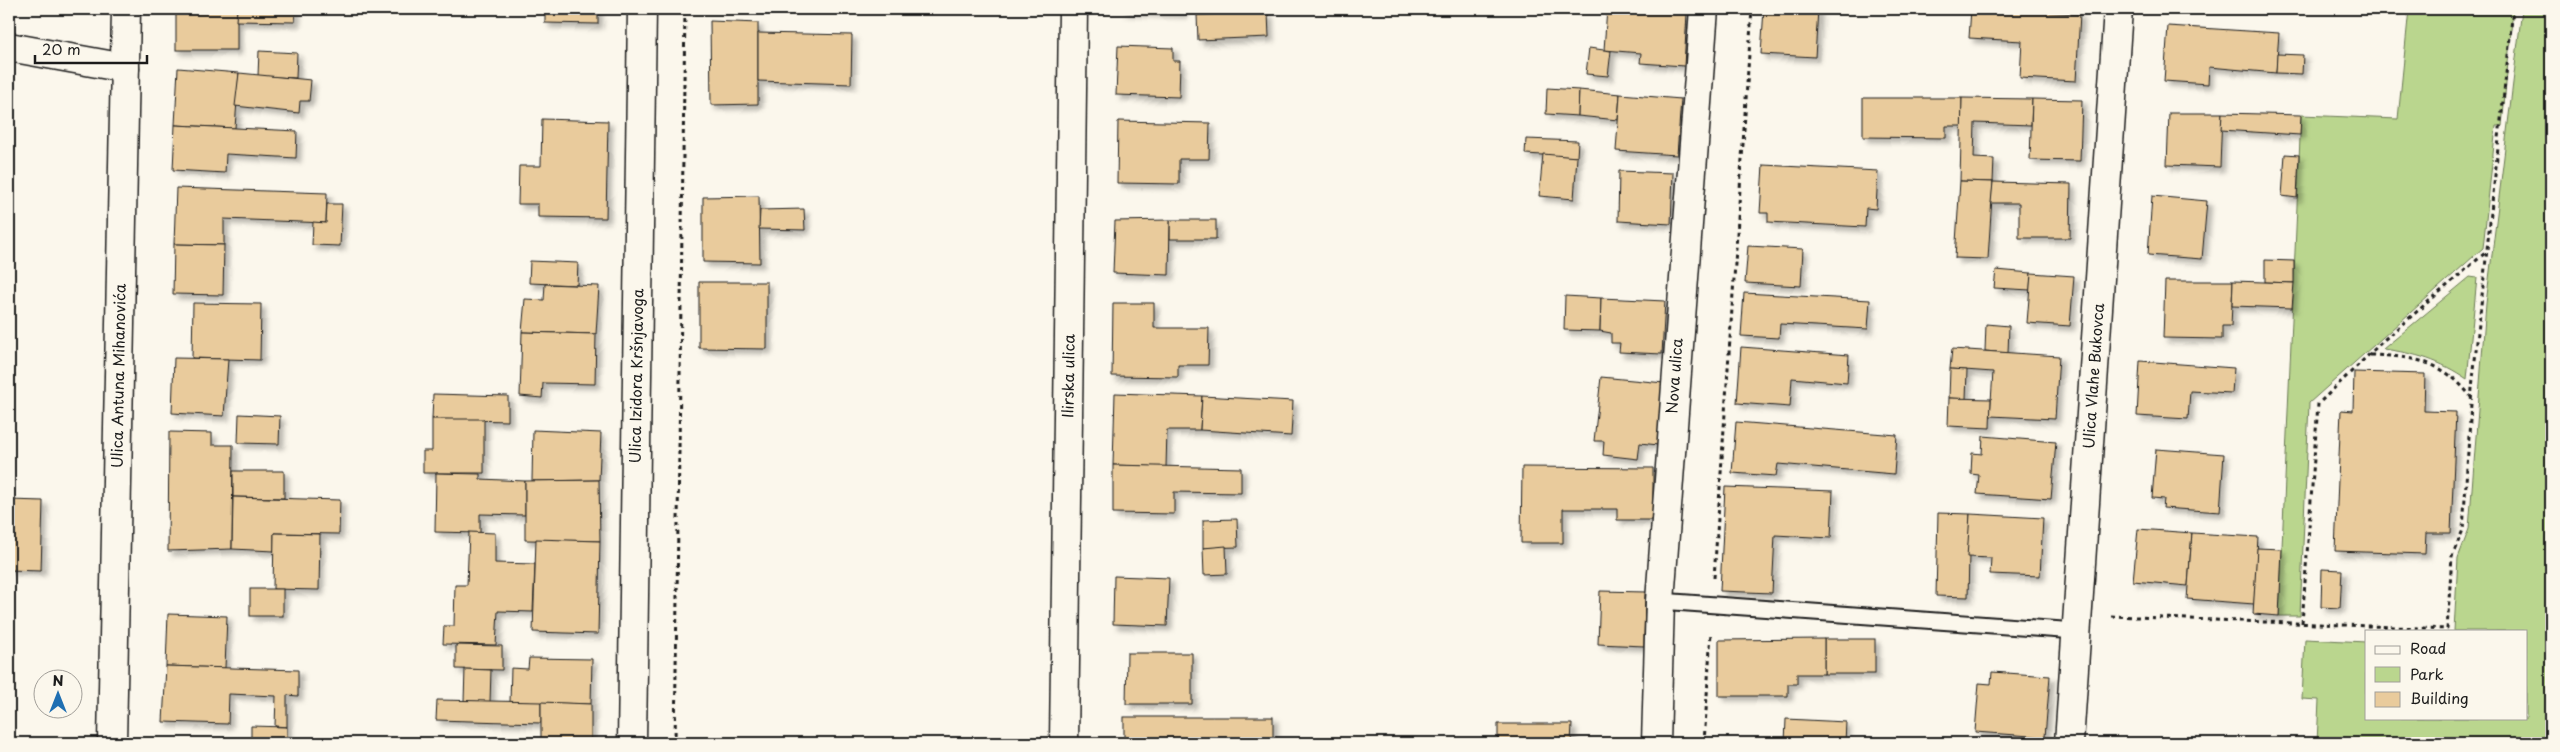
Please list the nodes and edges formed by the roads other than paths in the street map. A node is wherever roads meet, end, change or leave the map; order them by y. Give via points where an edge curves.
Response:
1 (126, 9) edge
2 (642, 9) edge
3 (1073, 9) edge
4 (1704, 9) edge
5 (2118, 9) edge
6 (9, 48) edge
7 (125, 68) junction
8 (1660, 601) junction
9 (2076, 631) junction
10 (112, 743) edge
11 (632, 743) edge
12 (1064, 743) edge
13 (1656, 743) edge
14 (2069, 743) edge

1 - 7 street, Ulica Antuna Mihanovića
2 - 11 street, Ulica Izidora Kršnjavoga
3 - 12 street, Ilirska ulica
4 - 8 street, Nova ulica
5 - 9 street, Ulica Vlahe Bukovca
6 - 7 street
7 - 10 street, Ulica Antuna Mihanovića
8 - 9 lane
8 - 13 street, Nova ulica
9 - 14 street, Ulica Vlahe Bukovca

